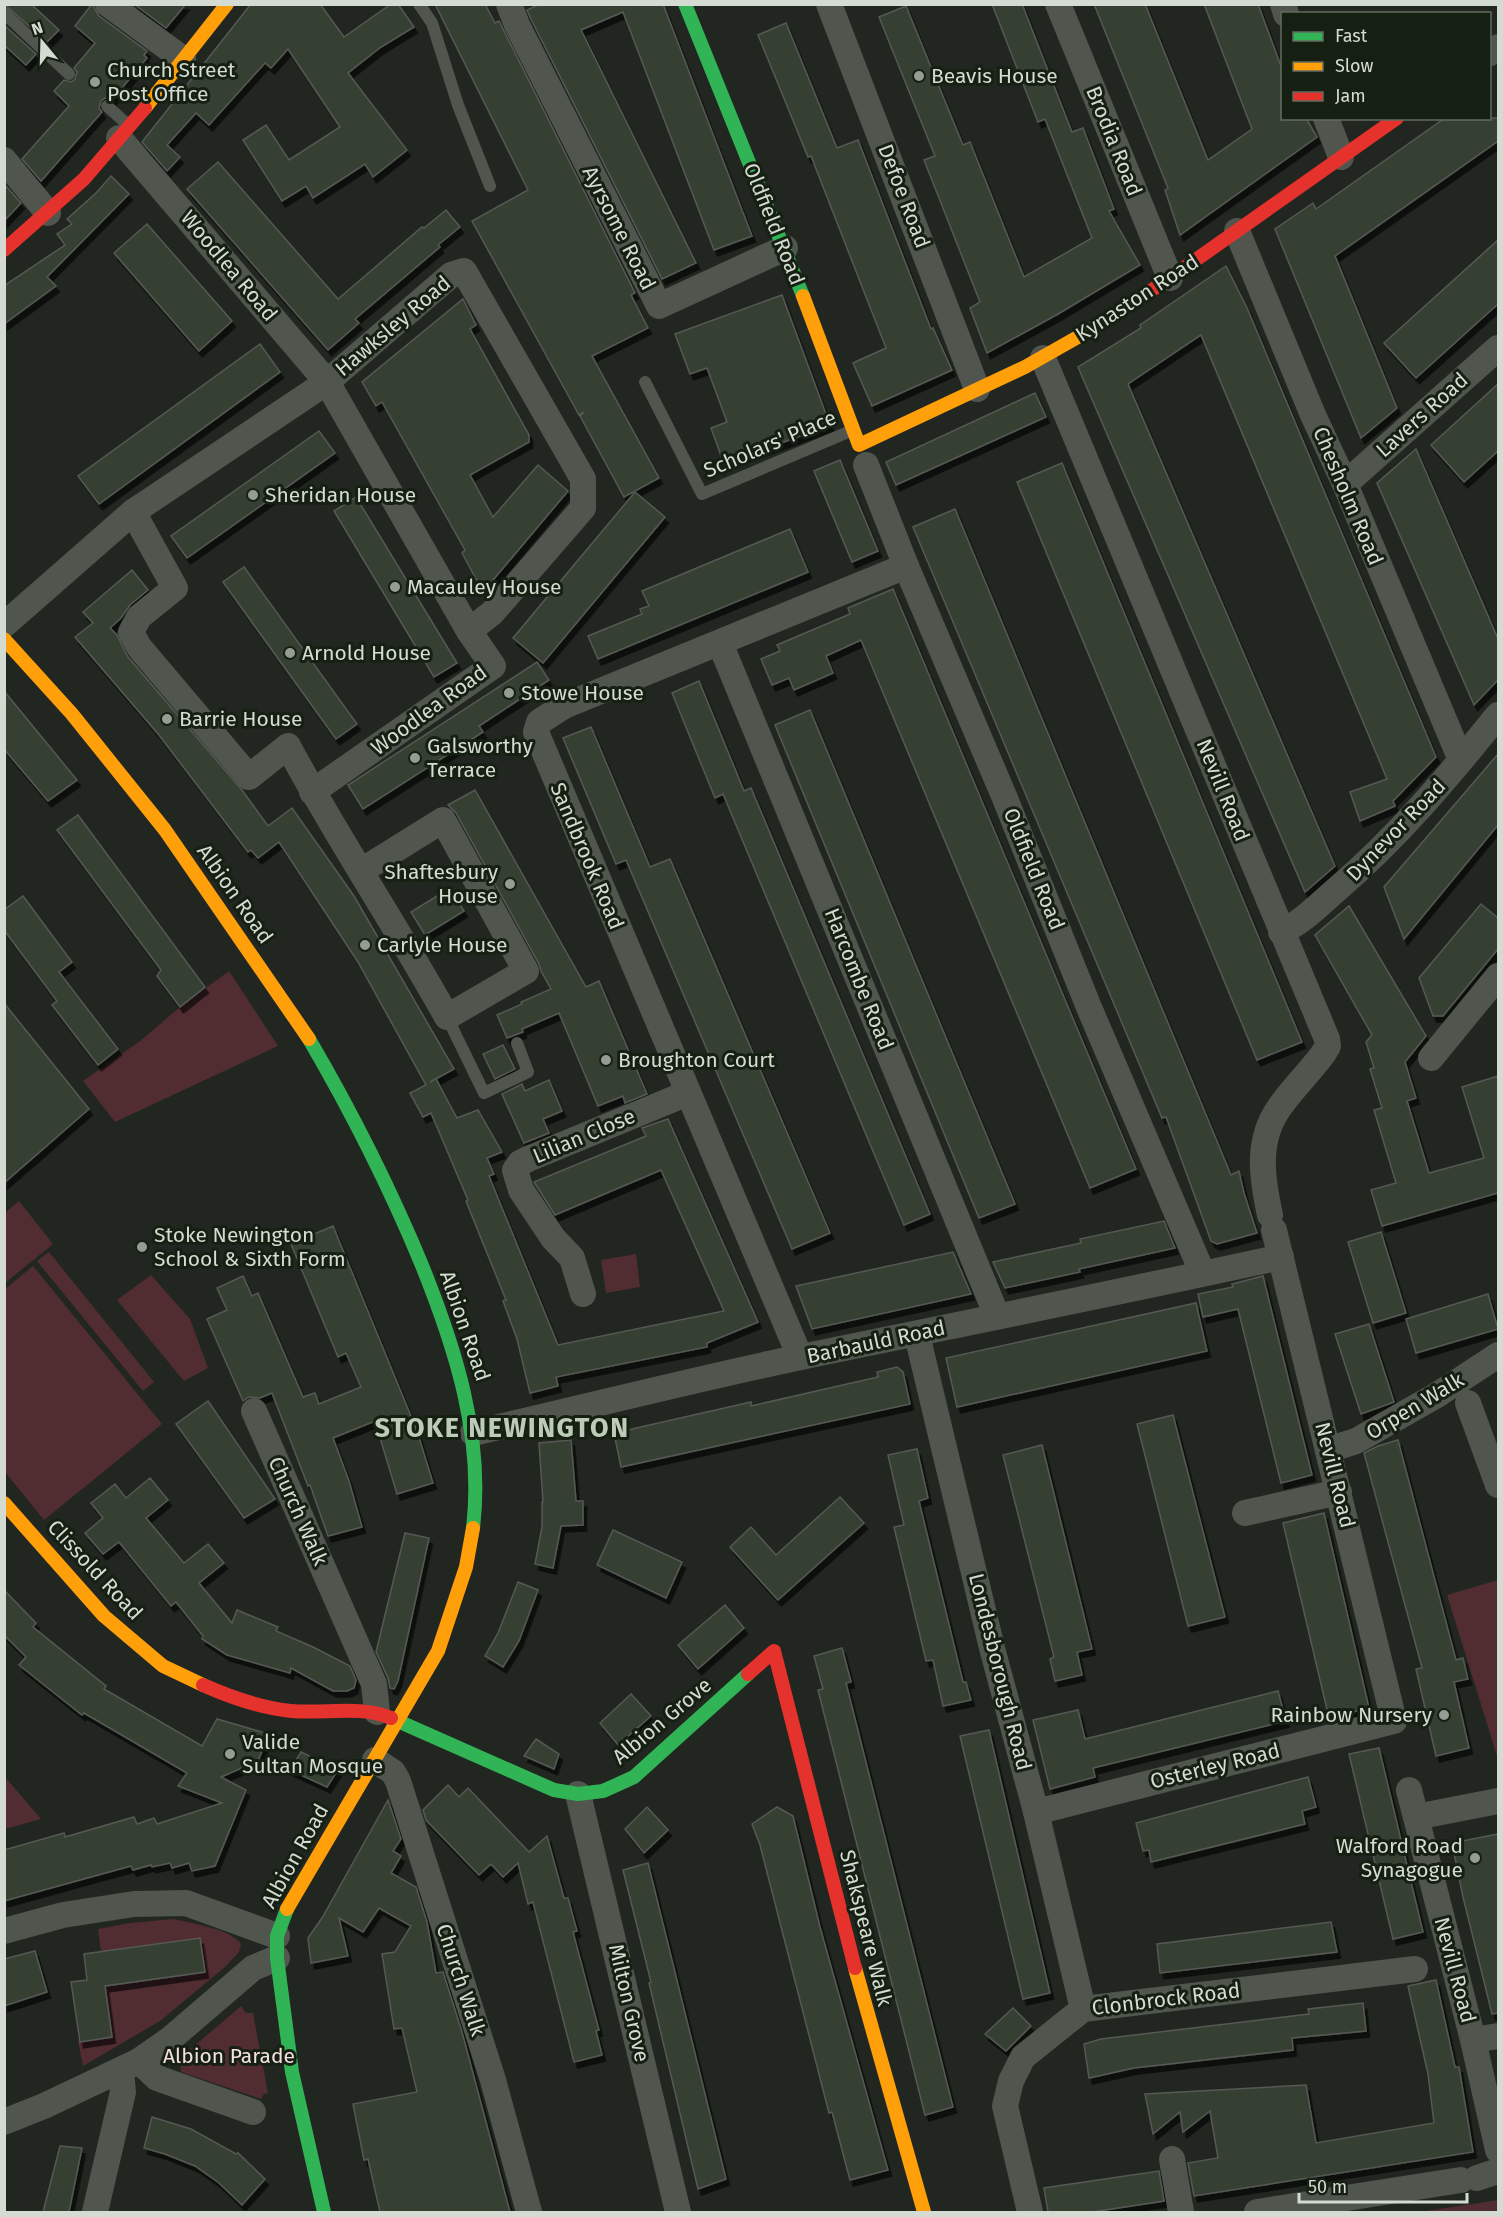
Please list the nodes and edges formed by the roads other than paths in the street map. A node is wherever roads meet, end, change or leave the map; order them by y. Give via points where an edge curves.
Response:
1 (108, 4) edge
2 (227, 4) edge
3 (419, 4) edge
4 (685, 4) edge
5 (829, 4) edge
6 (1058, 4) edge
7 (4, 13) edge
8 (513, 15) edge
9 (183, 59) junction
10 (69, 74) dead end
11 (107, 106) dead end
12 (1327, 120) edge
13 (1394, 120) edge
14 (124, 133) junction
15 (1341, 157) junction
16 (4, 160) edge
17 (490, 186) dead end
18 (48, 213) junction
19 (1237, 231) junction
20 (785, 248) junction
21 (4, 250) edge
22 (1170, 278) junction
23 (1498, 348) edge
24 (1043, 358) junction
25 (327, 382) junction
26 (645, 382) dead end
27 (977, 389) junction
28 (854, 429) junction
29 (862, 455) junction
30 (1345, 484) junction
31 (133, 512) junction
32 (906, 566) junction
33 (4, 625) edge
34 (469, 631) junction
35 (4, 639) edge
36 (720, 643) junction
37 (1498, 715) edge
38 (1461, 760) junction
39 (312, 792) junction
40 (361, 871) junction
41 (1281, 932) junction
42 (1498, 976) edge
43 (447, 1017) junction
44 (517, 1043) dead end
45 (1431, 1058) dead end
46 (688, 1093) junction
47 (1281, 1257) junction
48 (1202, 1272) junction
49 (583, 1294) dead end
50 (997, 1316) junction
51 (917, 1335) junction
52 (1498, 1355) edge
53 (800, 1358) junction
54 (1468, 1403) dead end
55 (254, 1411) dead end
56 (473, 1433) junction
57 (1328, 1450) junction
58 (1498, 1485) edge
59 (1339, 1492) junction
60 (4, 1503) edge
61 (1245, 1513) dead end
62 (774, 1651) joint
63 (388, 1716) junction
64 (1394, 1721) joint
65 (375, 1760) junction
66 (1409, 1790) dead end
67 (578, 1794) junction
68 (1498, 1801) edge
69 (1036, 1812) junction
70 (1416, 1817) junction
71 (4, 1931) edge
72 (277, 1947) junction
73 (1415, 1969) dead end
74 (1083, 2009) junction
75 (1498, 2036) edge
76 (1473, 2040) junction
77 (130, 2066) junction
78 (254, 2112) dead end
79 (4, 2122) edge
80 (1498, 2150) edge
81 (1172, 2159) dead end
82 (1479, 2176) edge
83 (95, 2212) edge
84 (324, 2212) edge
85 (529, 2212) edge
86 (678, 2212) edge
87 (924, 2212) edge
88 (1030, 2212) edge
89 (1181, 2212) edge
90 (1257, 2212) edge

1 - 9 street
2 - 9 street
3 - 17 lane via 432,23
4 - 20 street, Oldfield Road
5 - 27 street, Defoe Road
6 - 22 street, Brodia Road
7 - 10 lane
8 - 20 street, Ayrsome Road via 659,306
9 - 14 street
11 - 14 lane
12 - 15 street
13 - 15 street, Kynaston Road
14 - 18 street
14 - 25 street, Woodlea Road
15 - 19 street, Kynaston Road
16 - 18 street
18 - 21 street
19 - 22 street, Kynaston Road
19 - 30 street, Chesholm Road
20 - 28 street, Oldfield Road
22 - 24 street, Kynaston Road
23 - 30 street, Lavers Road
24 - 27 street, Kynaston Road
24 - 41 street, Nevill Road
25 - 31 street, Hawksley Road
25 - 34 street, Woodlea Road
25 - 34 street, Hawksley Road via 451,275 464,271 583,479 583,508 492,614
26 - 28 lane, Scholars' Place via 702,494
27 - 29 street, Kynaston Road
28 - 29 street, Oldfield Road
29 - 32 street, Oldfield Road
30 - 38 street, Chesholm Road
31 - 33 street, Hawksley Road
31 - 39 street via 175,588 139,617 131,632 139,647 249,777 288,746
32 - 36 street, Sandbrook Road
32 - 48 street, Oldfield Road
34 - 39 street, Woodlea Road via 493,666
35 - 56 street, Albion Road via 72,714 165,830 312,1045 399,1210 446,1325
36 - 46 street, Sandbrook Road via 564,706 539,722 536,732
36 - 50 street, Harcombe Road
37 - 38 street, Dynevor Road
38 - 41 street, Dynevor Road via 1399,832 1360,870
39 - 40 street
40 - 43 street
40 - 43 street via 443,820 526,971
41 - 47 street, Nevill Road via 1328,1046 1279,1108 1263,1146 1262,1169
42 - 45 street
43 - 44 lane via 484,1093 528,1072
46 - 49 street, Lilian Close via 528,1159 515,1170 521,1190 553,1238 572,1258
46 - 53 street, Sandbrook Road
47 - 48 street, Barbauld Road
47 - 57 street, Nevill Road
48 - 50 street, Barbauld Road
50 - 51 street, Barbauld Road
51 - 53 street, Barbauld Road
51 - 69 street, Londesborough Road
52 - 57 street, Orpen Walk via 1356,1441
53 - 56 street, Barbauld Road
54 - 58 street
55 - 63 street, Church Walk
56 - 63 street, Albion Road via 474,1526 466,1567 438,1651
57 - 59 street, Nevill Road
59 - 61 street
59 - 64 street, Nevill Road
60 - 63 street, Clissold Road via 104,1616 163,1666 221,1693 274,1708
62 - 67 street, Albion Grove via 634,1777 603,1791
62 - 87 street, Shakspeare Walk via 866,2013
63 - 65 street, Albion Road
63 - 67 street, Albion Grove via 554,1790
64 - 69 street, Osterley Road
65 - 72 street, Albion Road via 290,1901
65 - 85 street, Church Walk via 393,1772 398,1781 493,2080
66 - 70 street, Nevill Road
67 - 86 street, Milton Grove
68 - 70 street
69 - 74 street, Londesborough Road
70 - 76 street, Nevill Road
71 - 72 street via 63,1915 134,1904 186,1903
72 - 77 street via 170,2040
72 - 84 street, Albion Road via 292,2072
73 - 74 street, Clonbrock Road
74 - 88 street, Clonbrock Road via 1023,2057 1011,2081 1005,2106
75 - 76 street
76 - 80 street, Nevill Road
77 - 78 street
77 - 79 street
77 - 83 street
81 - 89 street
82 - 90 street

